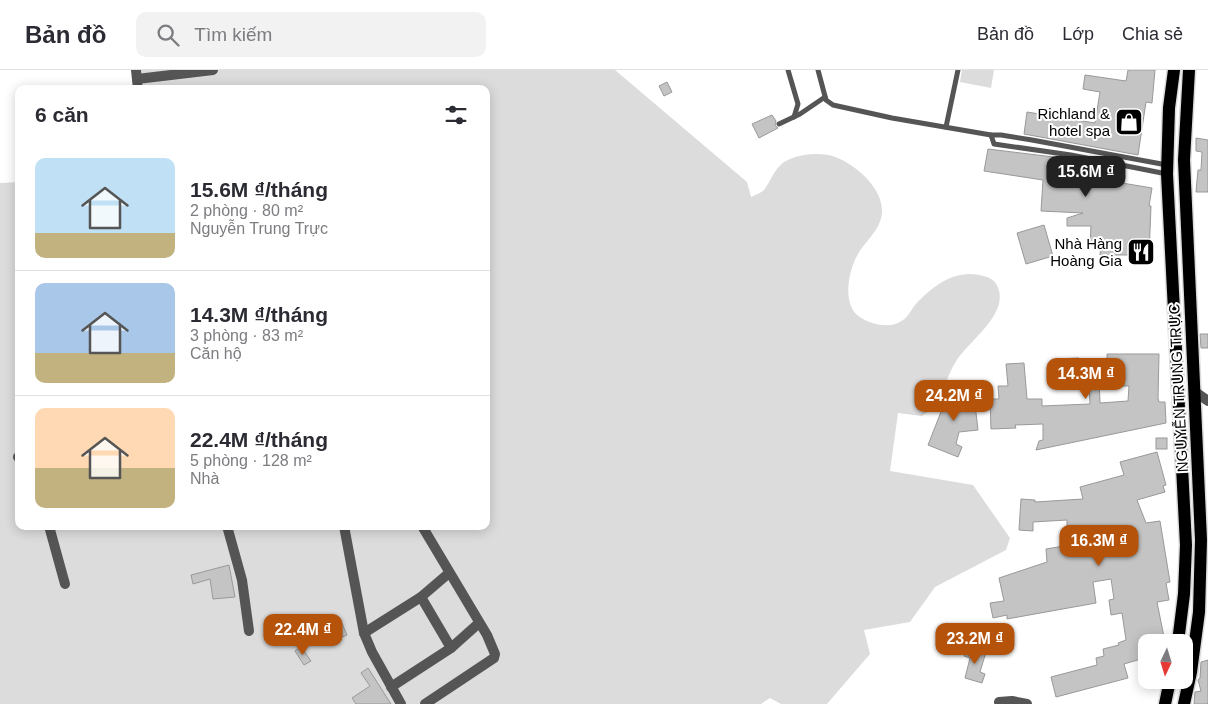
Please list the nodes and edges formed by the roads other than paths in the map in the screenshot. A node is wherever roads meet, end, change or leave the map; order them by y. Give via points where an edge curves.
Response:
1 (213, 70) edge
2 (788, 70) edge
3 (818, 70) edge
4 (958, 70) edge
5 (1174, 70) edge
6 (1189, 70) edge
7 (137, 79) edge
8 (825, 97) junction
9 (794, 117) junction
10 (779, 124) dead end
11 (946, 127) junction
12 (991, 135) junction
13 (1167, 170) junction
14 (1194, 391) junction
15 (1208, 402) edge
16 (1203, 478) edge
17 (1183, 482) junction
18 (50, 530) edge
19 (228, 530) edge
20 (345, 530) edge
21 (424, 530) edge
22 (448, 572) junction
23 (65, 584) dead end
24 (421, 597) junction
25 (479, 622) junction
26 (250, 631) dead end
27 (364, 633) junction
28 (1179, 634) edge
29 (451, 648) junction
30 (391, 687) junction
31 (1168, 689) edge
32 (999, 702) dead end
33 (401, 704) edge
34 (425, 704) edge
35 (1027, 704) edge
36 (1165, 704) edge
37 (1184, 704) edge

1 - 7 street
2 - 9 lane via 798,104
3 - 8 lane
4 - 11 lane
5 - 13 main road, NGUYỄN TRUNG TRỰC
6 - 14 main road, NGUYỄN TRUNG TRỰC via 1184,160
8 - 9 lane
8 - 11 lane via 833,105
9 - 10 lane
11 - 12 lane
12 - 13 lane via 1032,140
12 - 13 lane via 994,144
13 - 17 main road, NGUYỄN TRUNG TRỰC
14 - 15 street
14 - 16 main road, NGUYỄN TRUNG TRỰC
16 - 17 main road
16 - 37 main road, NGUYỄN TRUNG TRỰC via 1199,612
17 - 28 main road, NGUYỄN TRUNG TRỰC via 1186,545
18 - 23 street
19 - 26 street via 242,580
20 - 27 street
21 - 22 street
22 - 24 street
22 - 25 street
24 - 27 street
24 - 29 street
25 - 29 street
25 - 34 street via 494,650 494,658
27 - 30 street
29 - 30 street
30 - 33 street
31 - 36 main road
32 - 35 street

